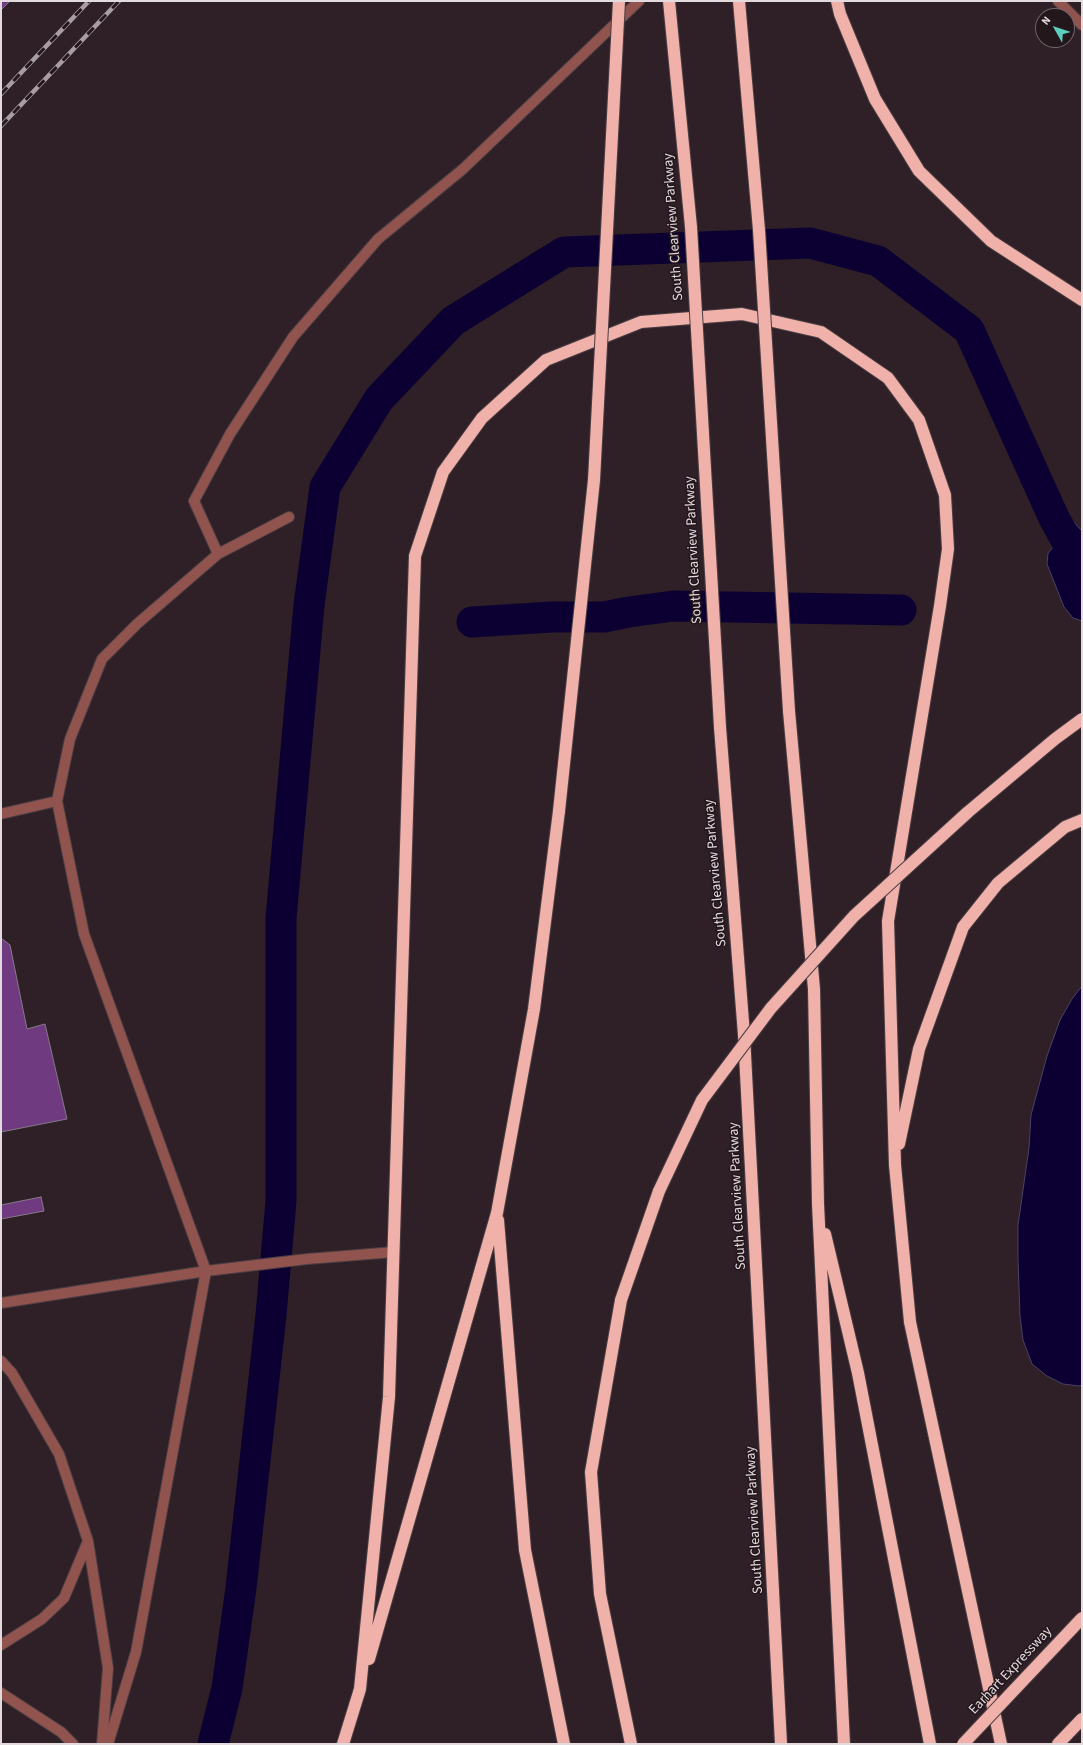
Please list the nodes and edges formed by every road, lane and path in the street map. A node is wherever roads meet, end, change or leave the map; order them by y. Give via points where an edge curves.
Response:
1 (619, 1) edge
2 (639, 1) edge
3 (669, 1) edge
4 (739, 1) edge
5 (837, 1) edge
6 (1058, 1) edge
7 (1082, 24) edge
8 (1082, 300) edge
9 (289, 517) dead end
10 (218, 554) junction
11 (1082, 719) edge
12 (57, 802) junction
13 (1, 814) edge
14 (1082, 820) edge
15 (895, 1165) junction
16 (818, 1204) junction
17 (498, 1213) junction
18 (394, 1252) junction
19 (206, 1271) junction
20 (1, 1303) edge
21 (1, 1361) edge
22 (88, 1541) junction
23 (1082, 1618) edge
24 (1, 1645) edge
25 (360, 1689) junction
26 (1, 1693) edge
27 (1082, 1719) edge
28 (73, 1744) edge
29 (102, 1744) edge
30 (108, 1744) edge
31 (343, 1744) edge
32 (564, 1744) edge
33 (631, 1744) edge
34 (781, 1744) edge
35 (844, 1744) edge
36 (930, 1744) edge
37 (963, 1744) edge
38 (1001, 1744) edge
39 (1058, 1744) edge

1 - 17 highway, bridge via 594,480 559,811 534,1009
2 - 10 lane via 463,169 378,239 293,337 230,434 194,501
3 - 34 highway, South Clearview Parkway, bridge via 691,227 720,727 744,1035
4 - 16 highway, bridge via 759,230 789,711 814,989
5 - 8 highway via 875,99 919,171 991,240
6 - 7 lane
9 - 10 lane
10 - 12 lane via 137,624 102,659 70,739
11 - 33 highway, bridge via 968,812 854,916 771,1008 702,1100 659,1191 621,1300 591,1472 600,1594
12 - 13 lane
12 - 19 lane via 84,934
14 - 15 highway via 1065,827 998,883 963,927 919,1048
15 - 18 highway via 888,921 948,549 944,495 919,420 888,378 821,332 742,314 642,322 546,360 482,418 443,472 415,556
15 - 38 highway via 910,1322
16 - 35 highway
16 - 36 highway via 858,1373
17 - 25 highway
17 - 32 highway via 525,1550
18 - 19 lane
18 - 25 highway via 389,1397
19 - 20 lane
19 - 30 lane via 136,1652
21 - 22 lane via 12,1374 59,1454
22 - 24 lane via 64,1598 42,1619
22 - 29 lane via 108,1668
23 - 37 highway, Earhart Expressway, bridge
25 - 31 highway
26 - 28 lane via 62,1732
27 - 39 highway

